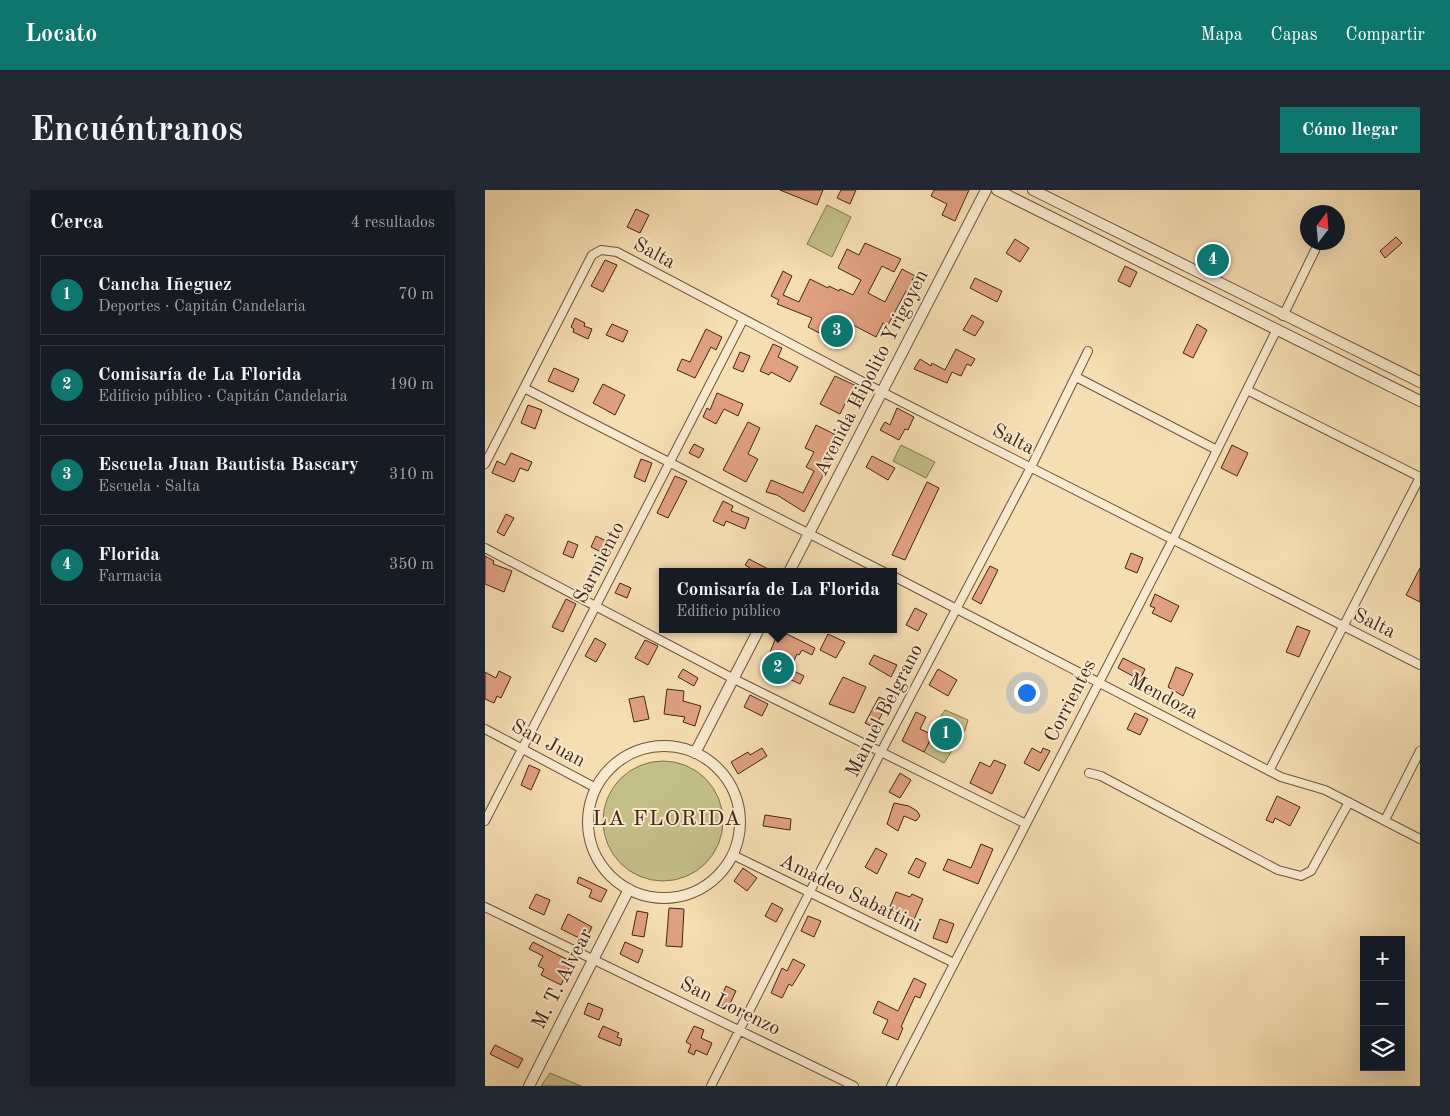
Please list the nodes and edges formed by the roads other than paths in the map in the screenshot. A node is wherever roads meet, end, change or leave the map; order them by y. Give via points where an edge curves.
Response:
1 (986, 190) edge
2 (997, 190) edge
3 (1033, 190) edge
4 (1315, 250) edge
5 (1283, 316) junction
6 (743, 320) junction
7 (1277, 329) junction
8 (1088, 351) dead end
9 (1076, 377) junction
10 (1420, 382) edge
11 (524, 388) junction
12 (1247, 390) junction
13 (881, 392) junction
14 (1420, 401) edge
15 (1217, 450) junction
16 (670, 462) junction
17 (485, 464) edge
18 (1031, 467) junction
19 (1420, 477) edge
20 (809, 533) junction
21 (1173, 539) junction
22 (485, 548) edge
23 (791, 568) edge
24 (876, 568) edge
25 (897, 578) edge
26 (596, 605) junction
27 (956, 609) junction
28 (1342, 626) junction
29 (757, 633) edge
30 (1420, 664) edge
31 (734, 679) junction
32 (1099, 682) junction
33 (485, 729) edge
34 (522, 749) junction
35 (1420, 751) edge
36 (881, 752) junction
37 (695, 753) junction
38 (1269, 771) junction
39 (1089, 773) dead end
40 (596, 788) junction
41 (1349, 802) junction
42 (1385, 820) junction
43 (485, 821) edge
44 (1026, 824) junction
45 (1420, 839) edge
46 (733, 855) junction
47 (629, 889) junction
48 (810, 893) junction
49 (485, 906) edge
50 (593, 957) junction
51 (954, 963) junction
52 (741, 1030) junction
53 (529, 1086) edge
54 (711, 1086) edge
55 (854, 1086) edge
56 (891, 1086) edge

1 - 13 street, Avenida Hipolito Yrigoyen
2 - 7 street
3 - 5 street
4 - 5 street
5 - 10 street
6 - 11 street, Salta via 617,252 601,250 592,255
6 - 13 street, Salta
6 - 16 street, Sarmiento
7 - 12 street, Corrientes
7 - 14 street
8 - 9 street, Manuel Belgrano
9 - 15 street
9 - 18 street, Manuel Belgrano
11 - 16 street
11 - 17 street
12 - 15 street, Corrientes
12 - 19 street
13 - 18 street, Salta
13 - 20 street, Avenida Hipolito Yrigoyen
15 - 21 street, Corrientes
16 - 20 street
16 - 26 street, Sarmiento
18 - 21 street, Salta
18 - 27 street, Manuel Belgrano
19 - 28 street
20 - 23 street, Avenida Hipolito Yrigoyen
20 - 24 street
21 - 28 street, Salta
21 - 32 street, Corrientes
22 - 26 street
25 - 27 street, Mendoza
26 - 31 street
26 - 34 street, Sarmiento
27 - 32 street, Mendoza
27 - 36 street, Manuel Belgrano
28 - 30 street, Salta
28 - 38 street
29 - 31 street
31 - 36 street
31 - 37 street
32 - 38 street, Mendoza
32 - 44 street, Corrientes
33 - 34 street, San Juan
34 - 40 street, San Juan
34 - 43 street, Sarmiento
35 - 42 street
36 - 44 street
36 - 48 street, Manuel Belgrano
37 - 40 street via 677,747 657,746 639,750 614,765
37 - 46 street via 713,764 736,796 739,836
38 - 41 street, Mendoza via 1325,790
39 - 41 street via 1101,776 1277,870 1301,876 1311,871
40 - 47 street via 589,816 591,845 600,863
41 - 42 street, Mendoza
42 - 45 street, Mendoza
44 - 51 street, Corrientes
46 - 47 street via 711,881 688,894 668,898 648,896
46 - 48 street, Amadeo Sabattini
47 - 50 street, M. T. Alvear
48 - 51 street, Amadeo Sabattini
48 - 52 street, Manuel Belgrano
49 - 50 street
50 - 52 street, San Lorenzo
50 - 53 street, M. T. Alvear
51 - 56 street, Corrientes
52 - 54 street, Manuel Belgrano
52 - 55 street, San Lorenzo

